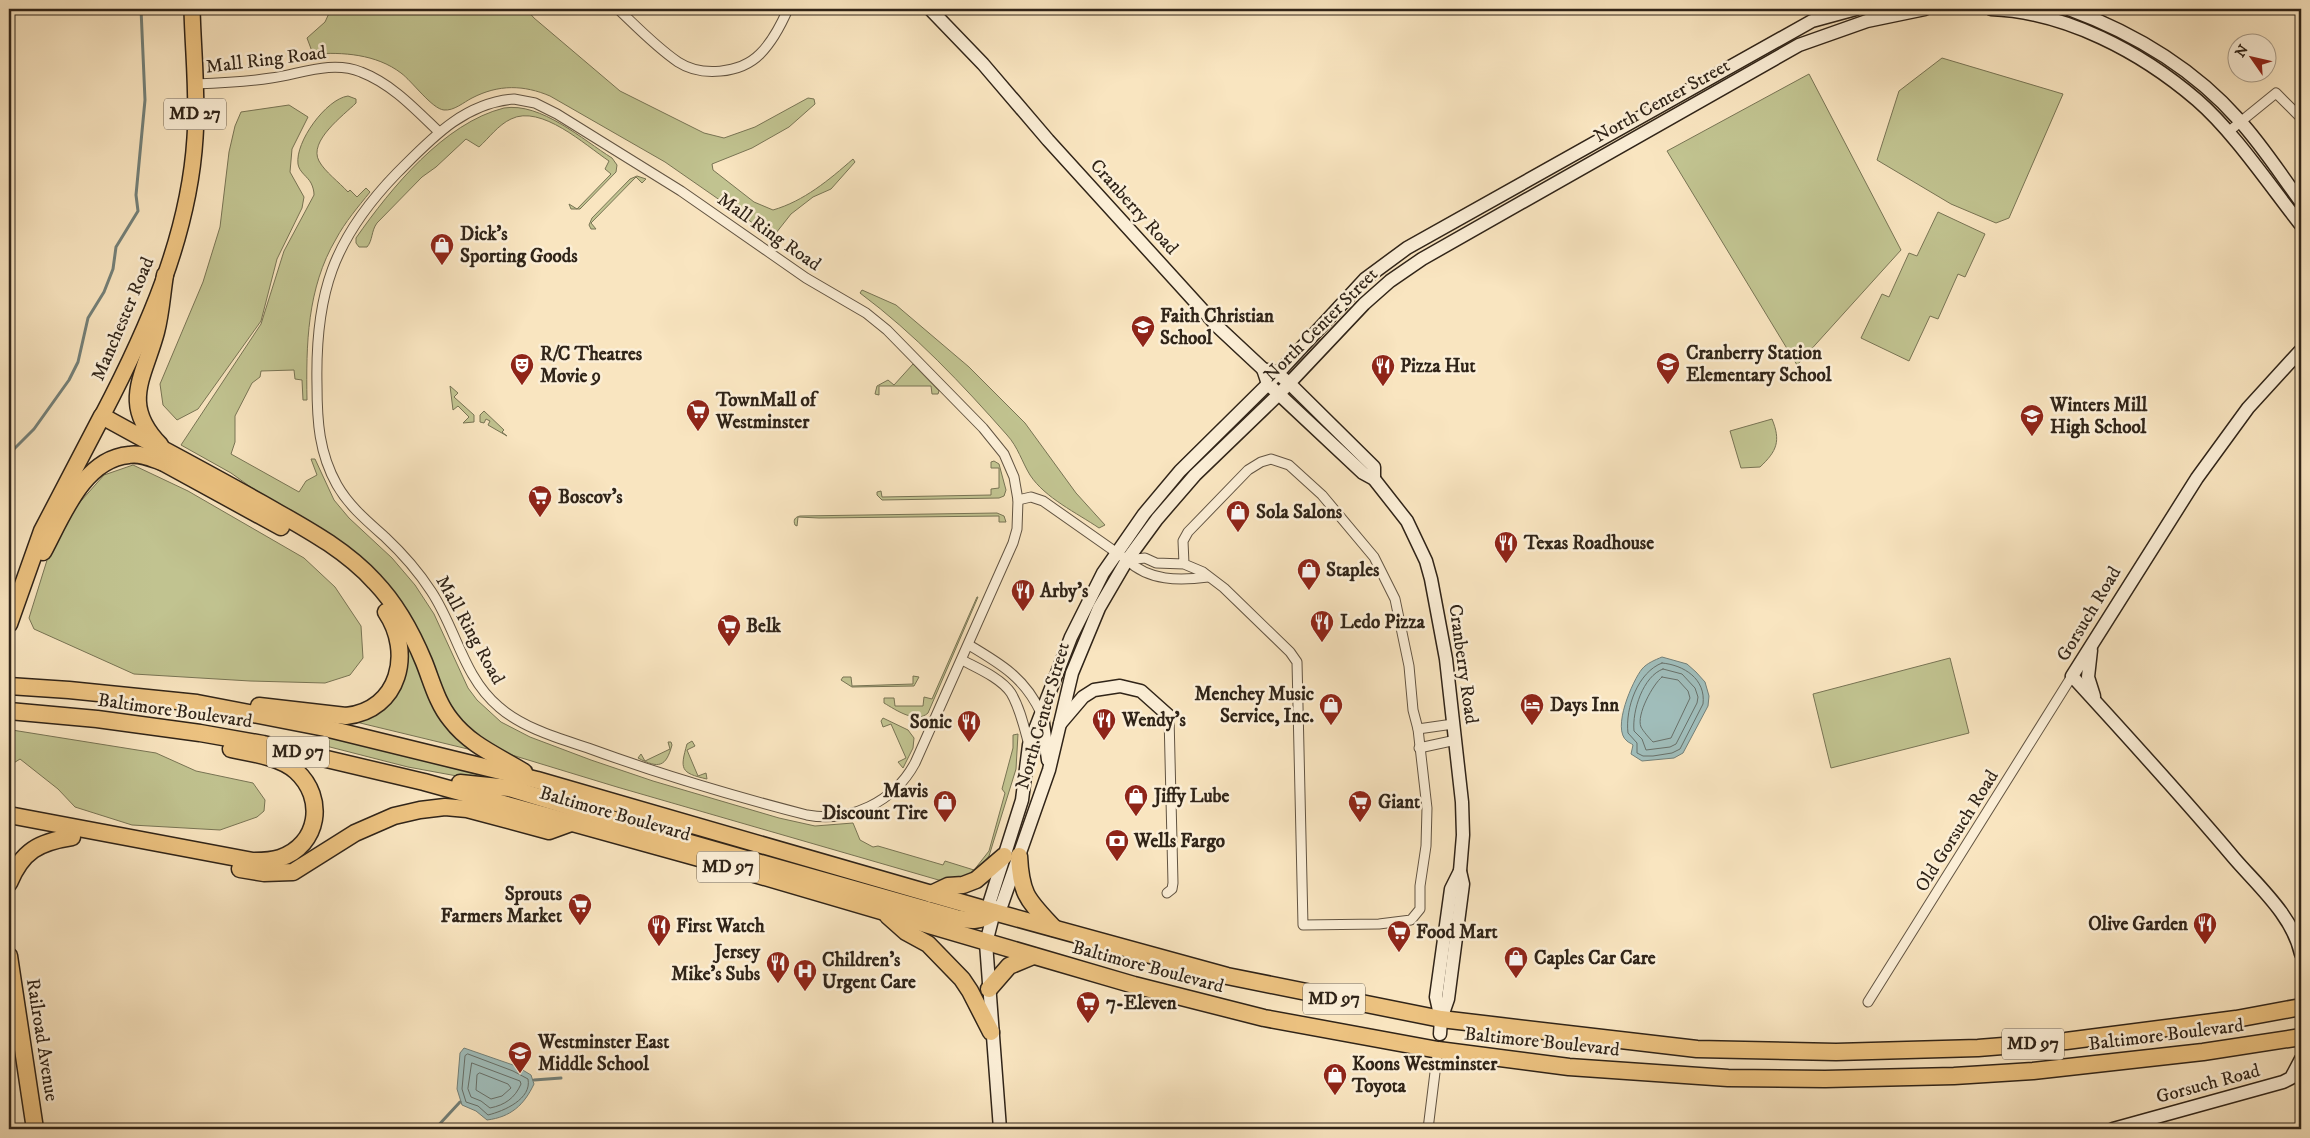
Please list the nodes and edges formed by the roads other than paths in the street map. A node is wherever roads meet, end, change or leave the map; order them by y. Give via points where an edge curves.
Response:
1 (192, 9) edge
2 (618, 9) edge
3 (788, 9) edge
4 (930, 9) edge
5 (1856, 9) edge
6 (1925, 9) edge
7 (1991, 9) edge
8 (2069, 9) edge
9 (195, 84) junction
10 (2301, 118) edge
11 (2240, 121) junction
12 (439, 132) junction
13 (2228, 132) junction
14 (2301, 202) edge
15 (2301, 225) edge
16 (165, 275) junction
17 (2301, 350) edge
18 (2301, 362) edge
19 (1263, 369) junction
20 (1277, 373) junction
21 (2277, 376) junction
22 (1289, 383) junction
23 (1268, 384) junction
24 (1279, 394) junction
25 (99, 421) junction
26 (165, 457) junction
27 (1374, 478) junction
28 (1018, 500) junction
29 (1122, 556) junction
30 (1184, 564) junction
31 (1208, 577) junction
32 (15, 602) junction
33 (9, 624) edge
34 (2094, 641) junction
35 (969, 645) junction
36 (962, 660) junction
37 (2072, 676) junction
38 (16, 687) edge
39 (174, 701) junction
40 (2098, 704) junction
41 (14, 712) edge
42 (1041, 713) junction
43 (1169, 716) joint
44 (97, 719) junction
45 (1453, 724) junction
46 (1059, 726) junction
47 (1418, 729) junction
48 (1456, 740) junction
49 (1030, 745) junction
50 (1419, 748) junction
51 (1049, 770) junction
52 (405, 777) junction
53 (537, 780) junction
54 (9, 803) edge
55 (9, 815) edge
56 (42, 822) junction
57 (571, 823) junction
58 (9, 827) edge
59 (72, 837) junction
60 (1011, 856) junction
61 (9, 883) edge
62 (1167, 893) dead end
63 (931, 894) junction
64 (994, 912) junction
65 (884, 913) junction
66 (1054, 928) junction
67 (986, 943) junction
68 (2301, 954) edge
69 (1033, 956) junction
70 (9, 957) edge
71 (989, 989) junction
72 (1868, 1002) dead end
73 (2301, 1008) edge
74 (992, 1032) junction
75 (1440, 1035) junction
76 (2301, 1037) edge
77 (2301, 1059) edge
78 (35, 1129) edge
79 (1000, 1129) edge
80 (1428, 1129) edge
81 (2113, 1129) edge

1 - 9 main road, Manchester Road / MD 27
2 - 3 street via 679,62 703,71 737,67 759,55 772,40
4 - 19 street, Cranberry Road via 983,64 1166,271
5 - 20 street, North Center Street via 1812,21 1408,248 1365,279
6 - 22 street, North Center Street via 1868,20 1799,45 1422,259 1364,304
7 - 13 street via 2024,13 2061,23 2118,46 2167,76 2198,100
8 - 11 street via 2114,27 2153,48 2204,84
9 - 12 street, Mall Ring Road via 274,78 308,69 359,71 382,82
9 - 16 main road, Manchester Road / MD 27 via 195,138 190,180
10 - 11 street via 2276,93
11 - 13 street
11 - 14 street
12 - 28 street, Mall Ring Road via 458,118 487,104 506,99 528,100 543,106 681,191 806,278 854,305 882,326 994,440 1009,465
12 - 36 street, Mall Ring Road via 367,209 330,272 319,324 317,421 322,448 337,485 353,507 423,579 445,614 472,674 488,697 526,725 588,748 678,778 824,817 866,808 898,788 917,758
13 - 15 street
16 - 25 main road, Manchester Road / MD 27 via 138,344
16 - 26 highway via 156,330 136,394 139,412
17 - 21 street, Gorsuch Road
18 - 21 street, Gorsuch Road
19 - 20 street, Cranberry Road
19 - 23 street, Cranberry Road
20 - 22 street, Cranberry Road
20 - 23 street, North Center Street
21 - 34 street, Gorsuch Road via 2248,408 2196,478
22 - 24 street, North Center Street
22 - 27 street, Cranberry Road via 1374,467
23 - 24 street, Cranberry Road
23 - 29 street, North Center Street via 1180,471 1144,514
24 - 27 street, Cranberry Road via 1363,474
24 - 29 street, North Center Street via 1195,475
25 - 26 highway
25 - 32 highway, Manchester Road / MD 27 via 42,530
26 - 32 highway via 130,454 112,458 99,466 84,481
26 - 39 highway via 332,558 377,601 392,621 401,648 398,673 391,689 372,708 355,715
26 - 53 highway via 315,534 356,564 383,591 404,621 451,721 473,742
27 - 45 street, Cranberry Road via 1407,521 1426,561 1443,639
28 - 29 street via 1031,497 1043,501
28 - 35 street, Mall Ring Road via 1013,543
29 - 30 street via 1145,558 1156,563
29 - 31 street via 1138,570 1152,576 1186,580
29 - 42 street, North Center Street via 1103,573 1078,621
29 - 46 street, North Center Street via 1084,640
30 - 31 street
30 - 47 street via 1184,536 1248,470 1271,459 1289,465 1354,531 1374,556 1388,583 1401,622
31 - 50 street via 1229,593 1297,662 1303,925 1399,923 1410,920 1420,909 1427,808
32 - 33 highway, Manchester Road / MD 27
34 - 37 street, Gorsuch Road
34 - 40 street via 2088,677
35 - 36 street, Mall Ring Road
35 - 42 street via 1012,672 1034,697
36 - 49 street via 1010,691
37 - 40 street, Gorsuch Road
37 - 72 street, Old Gorsuch Road
38 - 39 highway, Baltimore Boulevard / MD 97
39 - 53 highway, Baltimore Boulevard / MD 97 via 325,728
40 - 68 street, Gorsuch Road via 2277,907 2297,938
41 - 44 highway, Baltimore Boulevard / MD 97
42 - 49 street, North Center Street
42 - 51 street
43 - 46 street via 1141,691 1120,686 1094,690
43 - 62 street via 1173,882
44 - 52 highway, Baltimore Boulevard / MD 97 via 263,744
44 - 56 highway via 234,749 296,770 312,792 315,816 305,841 282,858 254,861
45 - 47 street
45 - 48 street, Cranberry Road
46 - 51 street, North Center Street
47 - 50 street
48 - 50 street
48 - 75 street, Cranberry Road via 1462,802 1460,871 1463,884
49 - 60 street, North Center Street
51 - 60 street, North Center Street
52 - 57 highway, Baltimore Boulevard / MD 97
52 - 64 highway via 509,788 956,918 982,920
53 - 63 highway, Baltimore Boulevard / MD 97
54 - 56 highway
55 - 56 highway
57 - 59 highway via 549,831 467,809 420,810 368,826 293,872 278,873 246,870
57 - 65 highway, Baltimore Boulevard / MD 97
58 - 59 highway
59 - 61 highway via 49,840 37,847 16,867
60 - 63 highway via 976,880 948,886
60 - 64 street, North Center Street via 1002,904
60 - 66 highway via 1023,891
63 - 64 highway, Baltimore Boulevard / MD 97
64 - 66 highway, Baltimore Boulevard / MD 97
64 - 67 street, North Center Street
65 - 67 highway, Baltimore Boulevard / MD 97
65 - 74 highway via 906,932 928,944 962,979
66 - 75 highway, Baltimore Boulevard / MD 97
67 - 69 highway, Baltimore Boulevard / MD 97
67 - 71 street, North Center Street
69 - 71 highway via 1009,966
69 - 75 highway, Baltimore Boulevard / MD 97 via 1264,1018
70 - 78 highway, Railroad Avenue
71 - 74 street, North Center Street
73 - 75 highway, Baltimore Boulevard / MD 97 via 2066,1041 1978,1048 1845,1052 1697,1049
74 - 79 street, North Center Street
75 - 76 highway, Baltimore Boulevard / MD 97 via 1569,1067 1728,1078 1825,1079 2033,1071 2203,1052
75 - 80 street
77 - 81 street, Gorsuch Road via 2291,1078 2283,1082

